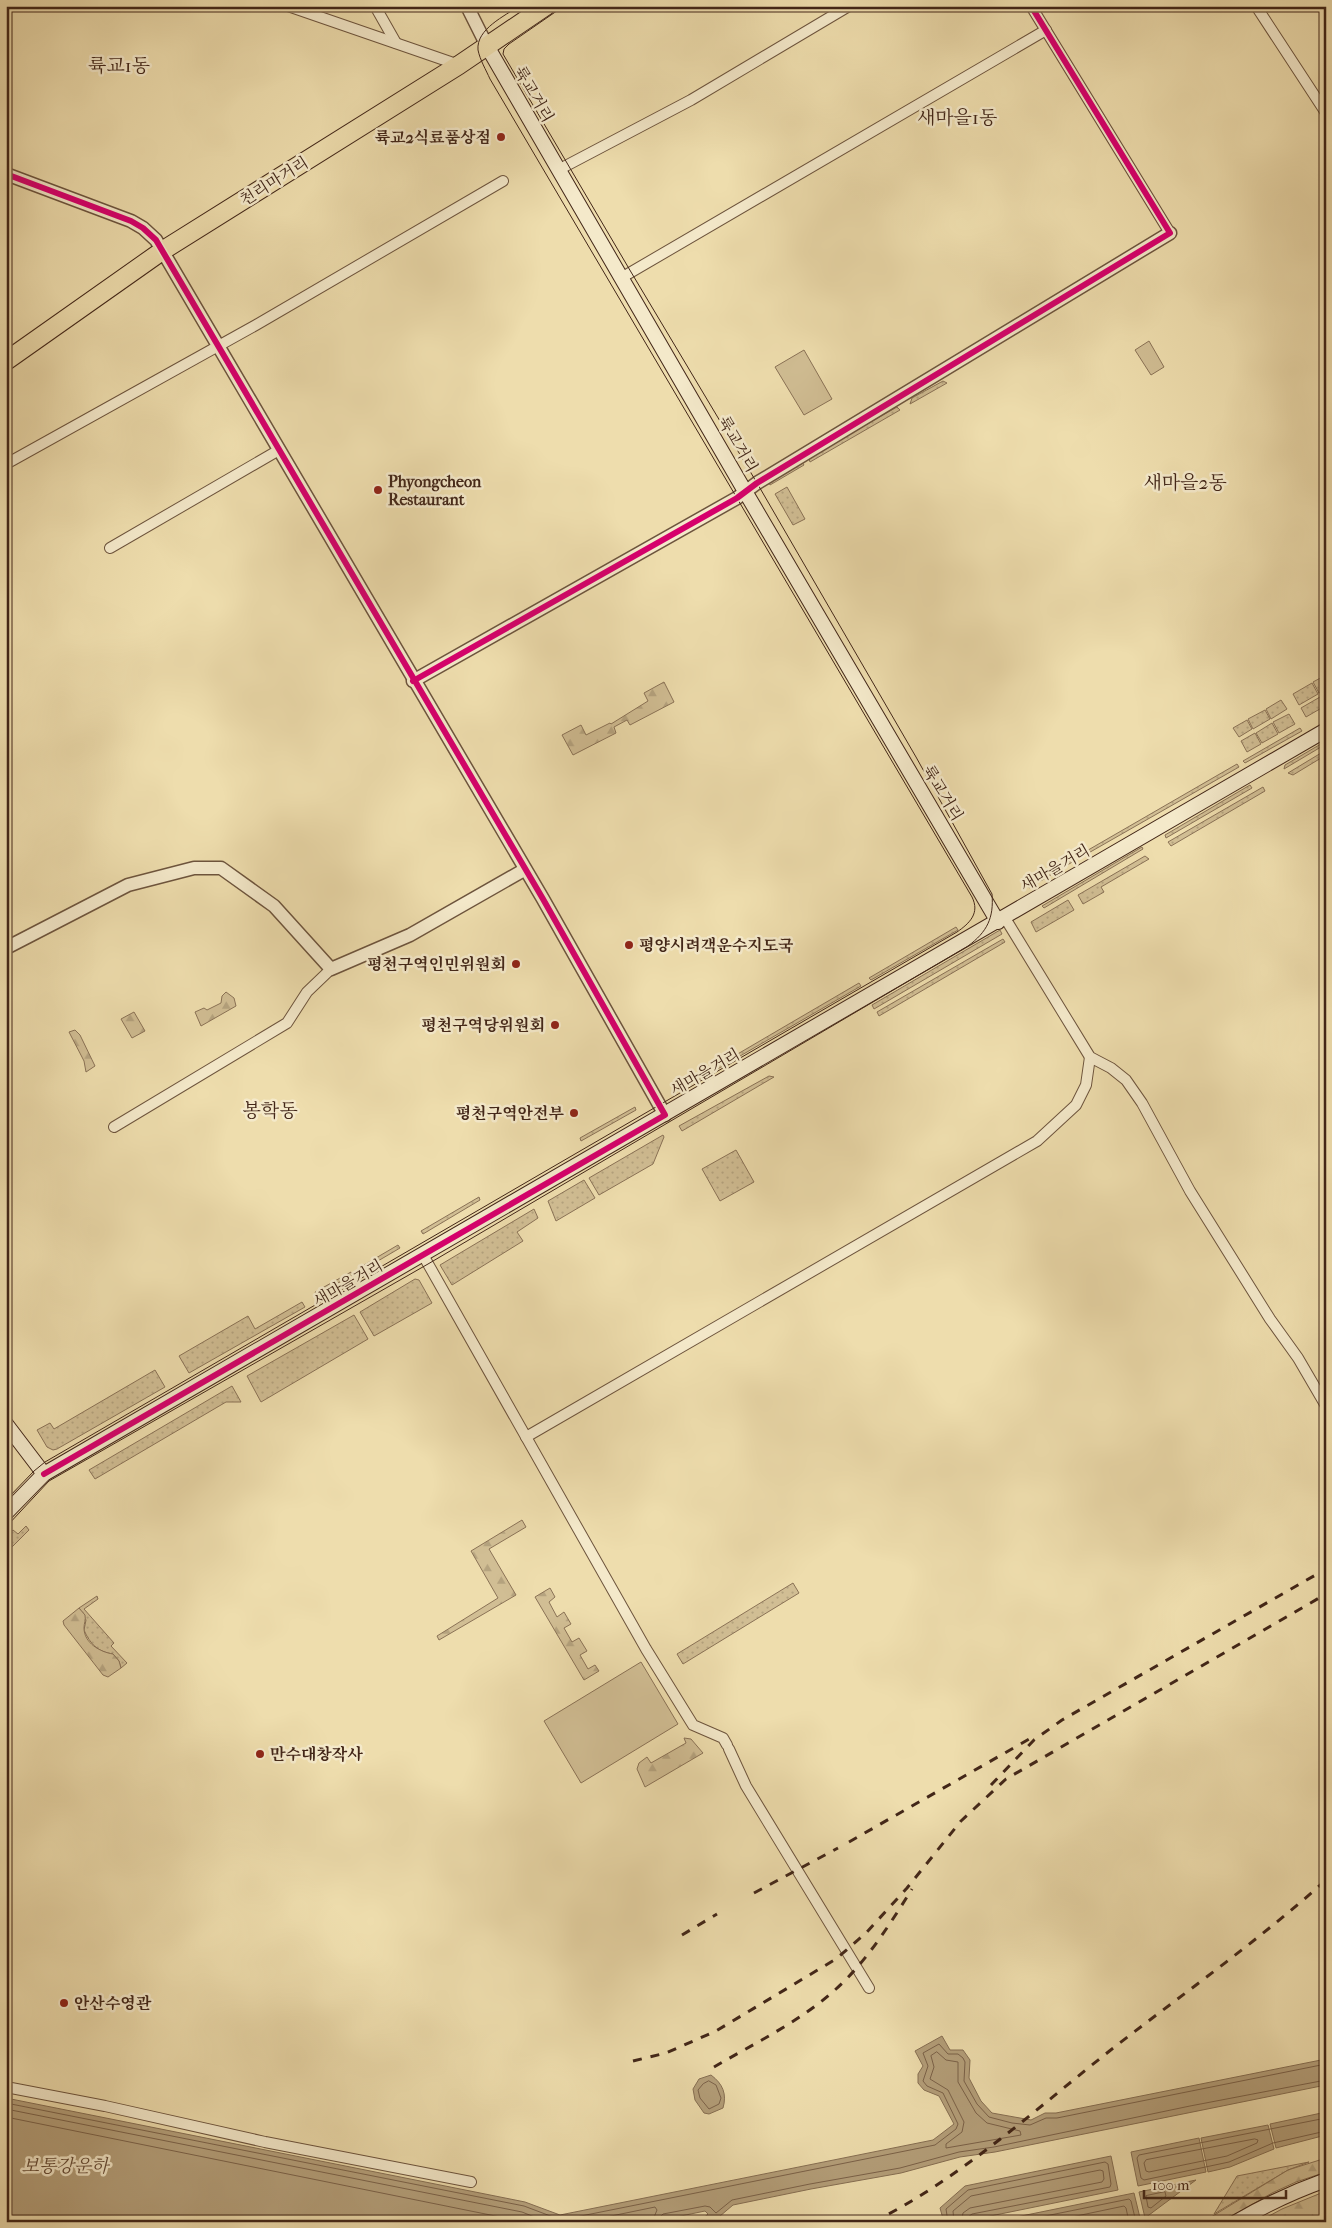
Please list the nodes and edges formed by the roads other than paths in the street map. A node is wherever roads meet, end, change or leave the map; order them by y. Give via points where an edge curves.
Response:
1 (288, 6) edge
2 (375, 6) edge
3 (467, 6) edge
4 (546, 6) edge
5 (849, 6) edge
6 (1031, 6) edge
7 (1256, 6) edge
8 (1046, 30) junction
9 (396, 43) junction
10 (487, 46) junction
11 (459, 65) junction
12 (1326, 113) edge
13 (558, 170) junction
14 (6, 174) edge
15 (503, 181) dead end
16 (1170, 233) joint
17 (162, 251) junction
18 (621, 278) junction
19 (217, 345) junction
20 (6, 360) edge
21 (279, 450) junction
22 (6, 464) edge
23 (746, 493) junction
24 (110, 548) dead end
25 (413, 681) junction
26 (1326, 730) edge
27 (524, 870) junction
28 (1002, 920) junction
29 (6, 948) edge
30 (331, 969) junction
31 (1090, 1057) junction
32 (665, 1115) junction
33 (114, 1127) dead end
34 (423, 1255) junction
35 (1326, 1406) edge
36 (6, 1424) edge
37 (526, 1437) junction
38 (44, 1474) junction
39 (6, 1513) edge
40 (868, 1988) dead end
41 (6, 2087) edge
42 (1326, 2180) edge
43 (472, 2182) dead end
44 (1236, 2222) edge

1 - 9 street
2 - 9 street
3 - 10 street, 륙교거리
4 - 10 highway, 천리마거리
5 - 13 street via 691,100
6 - 8 street
7 - 12 street
8 - 16 street
8 - 18 street
9 - 11 street
10 - 11 highway, 천리마거리
10 - 13 main road, 륙교거리
11 - 17 highway, 천리마거리
13 - 18 main road, 륙교거리
14 - 17 street via 131,221 151,234
15 - 19 street
16 - 23 street via 757,483
17 - 19 street
17 - 20 highway, 천리마거리
18 - 23 main road, 륙교거리
19 - 21 street
19 - 22 street
21 - 24 street
21 - 25 street
23 - 25 street
23 - 28 main road, 륙교거리
25 - 27 street
26 - 28 main road, 새마을거리
27 - 30 street via 410,935
27 - 32 street
28 - 31 street
28 - 32 main road, 새마을거리
29 - 30 street via 128,885 194,868 221,868 274,906
30 - 33 street via 307,992 287,1023
31 - 35 street via 1126,1080 1142,1103 1190,1191
31 - 37 street via 1086,1085 1076,1105 1036,1141
32 - 34 main road, 새마을거리
34 - 37 street
34 - 38 main road, 새마을거리
36 - 38 main road
37 - 40 street via 646,1649 693,1725 723,1738 751,1794
38 - 39 main road, 새마을거리
41 - 43 street
42 - 44 main road

